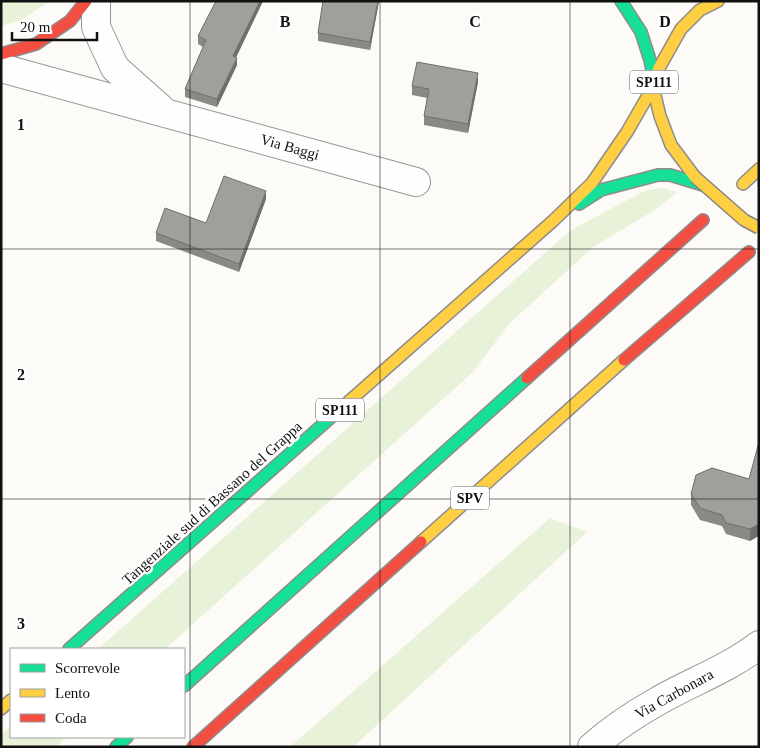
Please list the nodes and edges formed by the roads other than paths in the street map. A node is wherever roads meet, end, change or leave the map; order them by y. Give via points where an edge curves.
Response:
1 (86, 1) edge
2 (96, 1) edge
3 (621, 1) edge
4 (718, 1) edge
5 (1, 54) edge
6 (1, 68) edge
7 (654, 83) junction
8 (165, 112) junction
9 (759, 170) edge
10 (696, 181) junction
11 (416, 182) dead end
12 (744, 184) dead end
13 (554, 220) junction
14 (703, 220) dead end
15 (759, 228) edge
16 (749, 252) dead end
17 (759, 645) edge
18 (70, 648) edge
19 (185, 685) edge
20 (126, 738) edge
21 (116, 747) edge
22 (192, 747) edge
23 (592, 747) edge

1 - 5 main road via 70,21 36,44
2 - 8 street, Via Baggi via 96,27 116,68
3 - 7 main road via 641,32
4 - 7 main road, Tangenziale sud di Bassano del Grappa / SP111 via 700,10 681,29
6 - 8 street, Via Baggi
7 - 10 main road, Tangenziale sud di Bassano del Grappa / SP111 via 660,116 671,145
7 - 13 main road, Tangenziale sud di Bassano del Grappa / SP111 via 627,132 592,183
8 - 11 street, Via Baggi
9 - 12 main road
10 - 13 main road, Tangenziale sud di Bassano del Grappa / SP111 via 658,175 601,190
10 - 15 main road, Tangenziale sud di Bassano del Grappa / SP111, bridge via 744,220
13 - 18 main road, Tangenziale sud di Bassano del Grappa / SP111
14 - 19 main road
16 - 22 main road, SPV via 577,401
17 - 23 street, Via Carbonara via 745,656 658,701 606,734
20 - 21 main road

